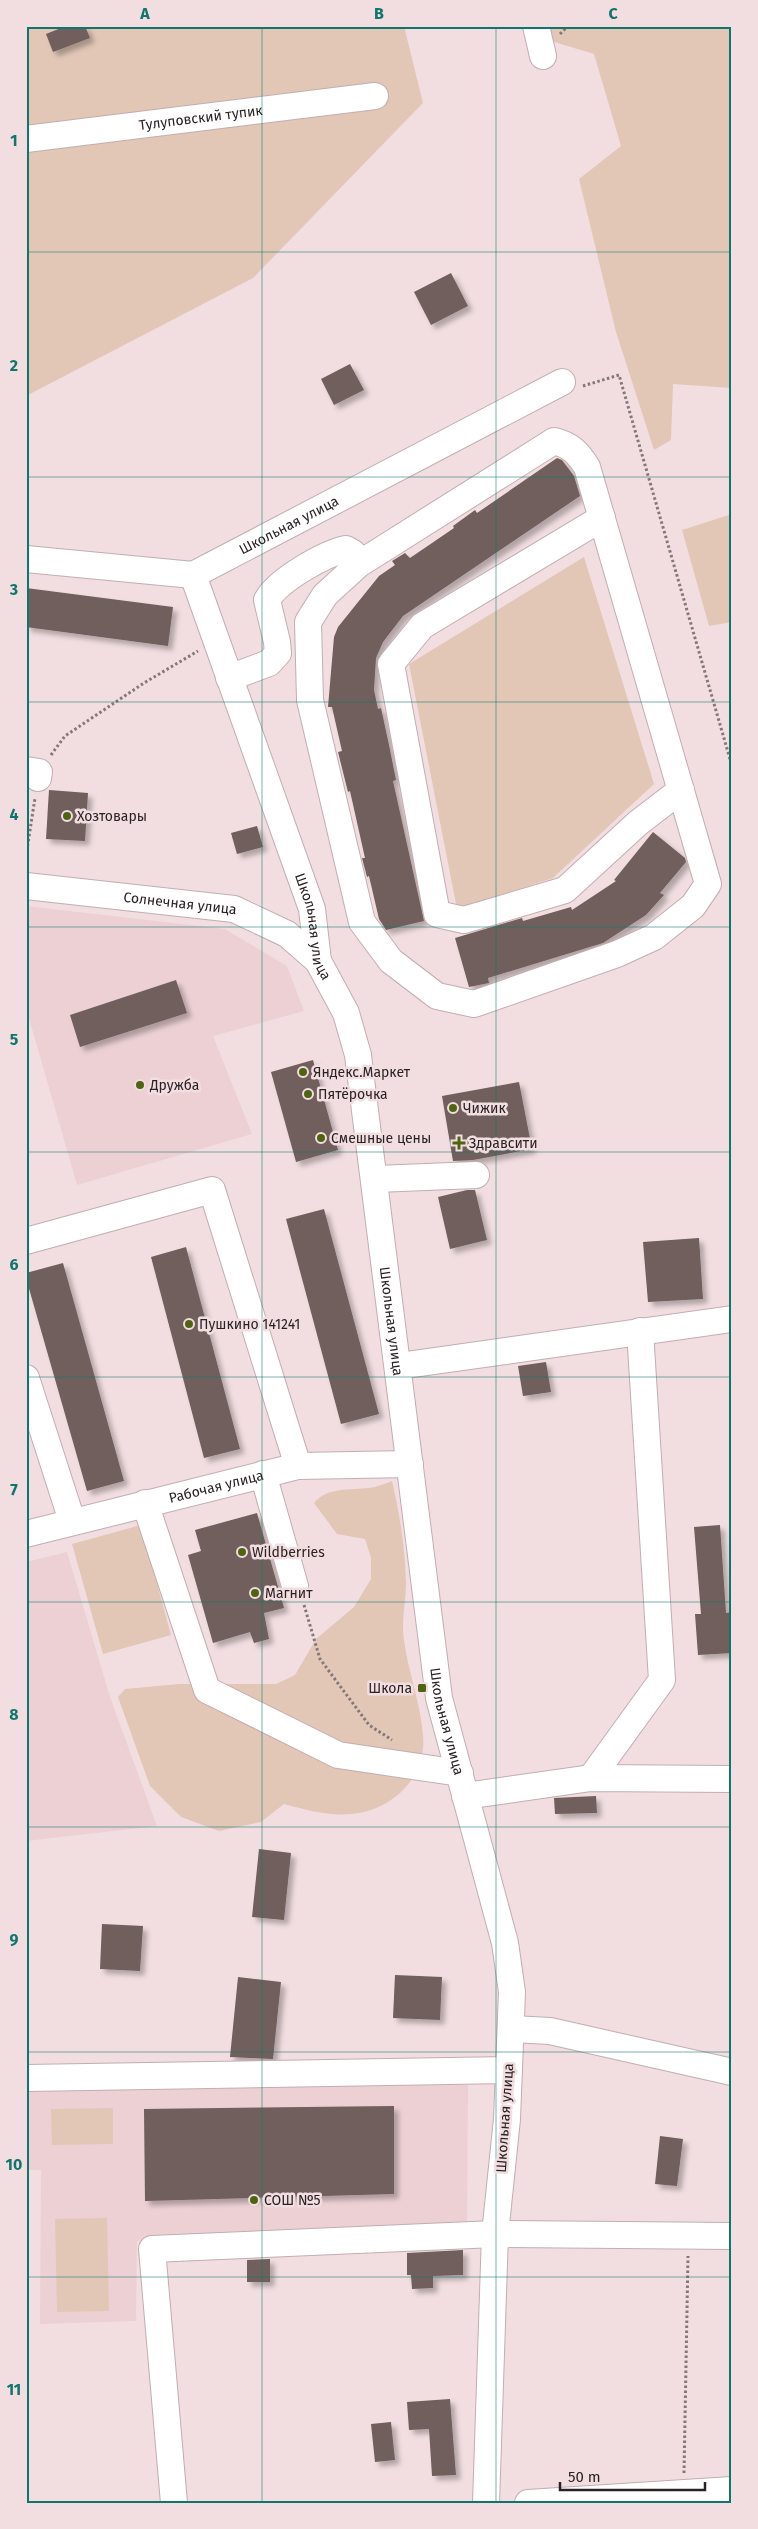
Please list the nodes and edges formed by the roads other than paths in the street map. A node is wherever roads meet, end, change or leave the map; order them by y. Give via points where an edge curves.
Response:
1 (536, 26) edge
2 (543, 56) dead end
3 (375, 96) dead end
4 (26, 139) edge
5 (562, 382) road end
6 (602, 518) junction
7 (26, 559) edge
8 (359, 564) junction
9 (193, 575) junction
10 (229, 678) junction
11 (681, 790) junction
12 (26, 886) edge
13 (318, 961) junction
14 (476, 1175) dead end
15 (376, 1179) junction
16 (26, 1241) edge
17 (732, 1319) edge
18 (640, 1331) junction
19 (399, 1366) junction
20 (26, 1378) edge
21 (410, 1464) junction
22 (298, 1466) junction
23 (263, 1474) junction
24 (144, 1503) junction
25 (72, 1520) junction
26 (26, 1534) edge
27 (295, 1586) road end
28 (591, 1778) junction
29 (730, 1779) dead end
30 (462, 1784) junction
31 (512, 2029) junction
32 (509, 2070) junction
33 (732, 2072) edge
34 (26, 2078) edge
35 (495, 2234) junction
36 (732, 2236) edge
37 (732, 2490) edge
38 (174, 2503) edge
39 (486, 2503) edge
40 (528, 2503) edge

1 - 2 street
3 - 4 street, Тулуповский тупик
5 - 9 street, Школьная улица
6 - 8 street via 587,467 578,453 566,444 554,441
6 - 11 street
6 - 11 street via 422,626 391,664 437,914 464,920 565,890 638,823
7 - 9 street
8 - 10 street via 353,553 346,549 338,551 272,592 267,600 278,653 269,663
8 - 11 street via 325,595 308,622 310,700 362,922 391,961 438,996 474,1004 617,954 654,937 693,906 708,884
9 - 10 street, Школьная улица
10 - 13 street, Школьная улица via 312,909
12 - 13 street, Солнечная улица via 234,909 287,934
13 - 15 street, Школьная улица via 346,1013 358,1055
14 - 15 street
15 - 19 street, Школьная улица
16 - 22 street via 212,1190
17 - 18 street
18 - 19 street
18 - 28 street via 662,1680
19 - 21 street, Школьная улица
20 - 25 street
21 - 22 street, Рабочая улица
21 - 30 street, Школьная улица via 439,1698
22 - 23 street, Рабочая улица
23 - 24 street, Рабочая улица
23 - 27 street
24 - 25 street, Рабочая улица
24 - 30 street via 207,1690 338,1755
25 - 26 street, Рабочая улица
28 - 29 street
28 - 30 street
30 - 31 street, Школьная улица via 505,1943 512,1992
31 - 32 street, Школьная улица
31 - 33 street via 550,2031
32 - 34 street
32 - 35 street, Школьная улица
35 - 36 street
35 - 38 street via 152,2249
35 - 39 street, Школьная улица
37 - 40 street

